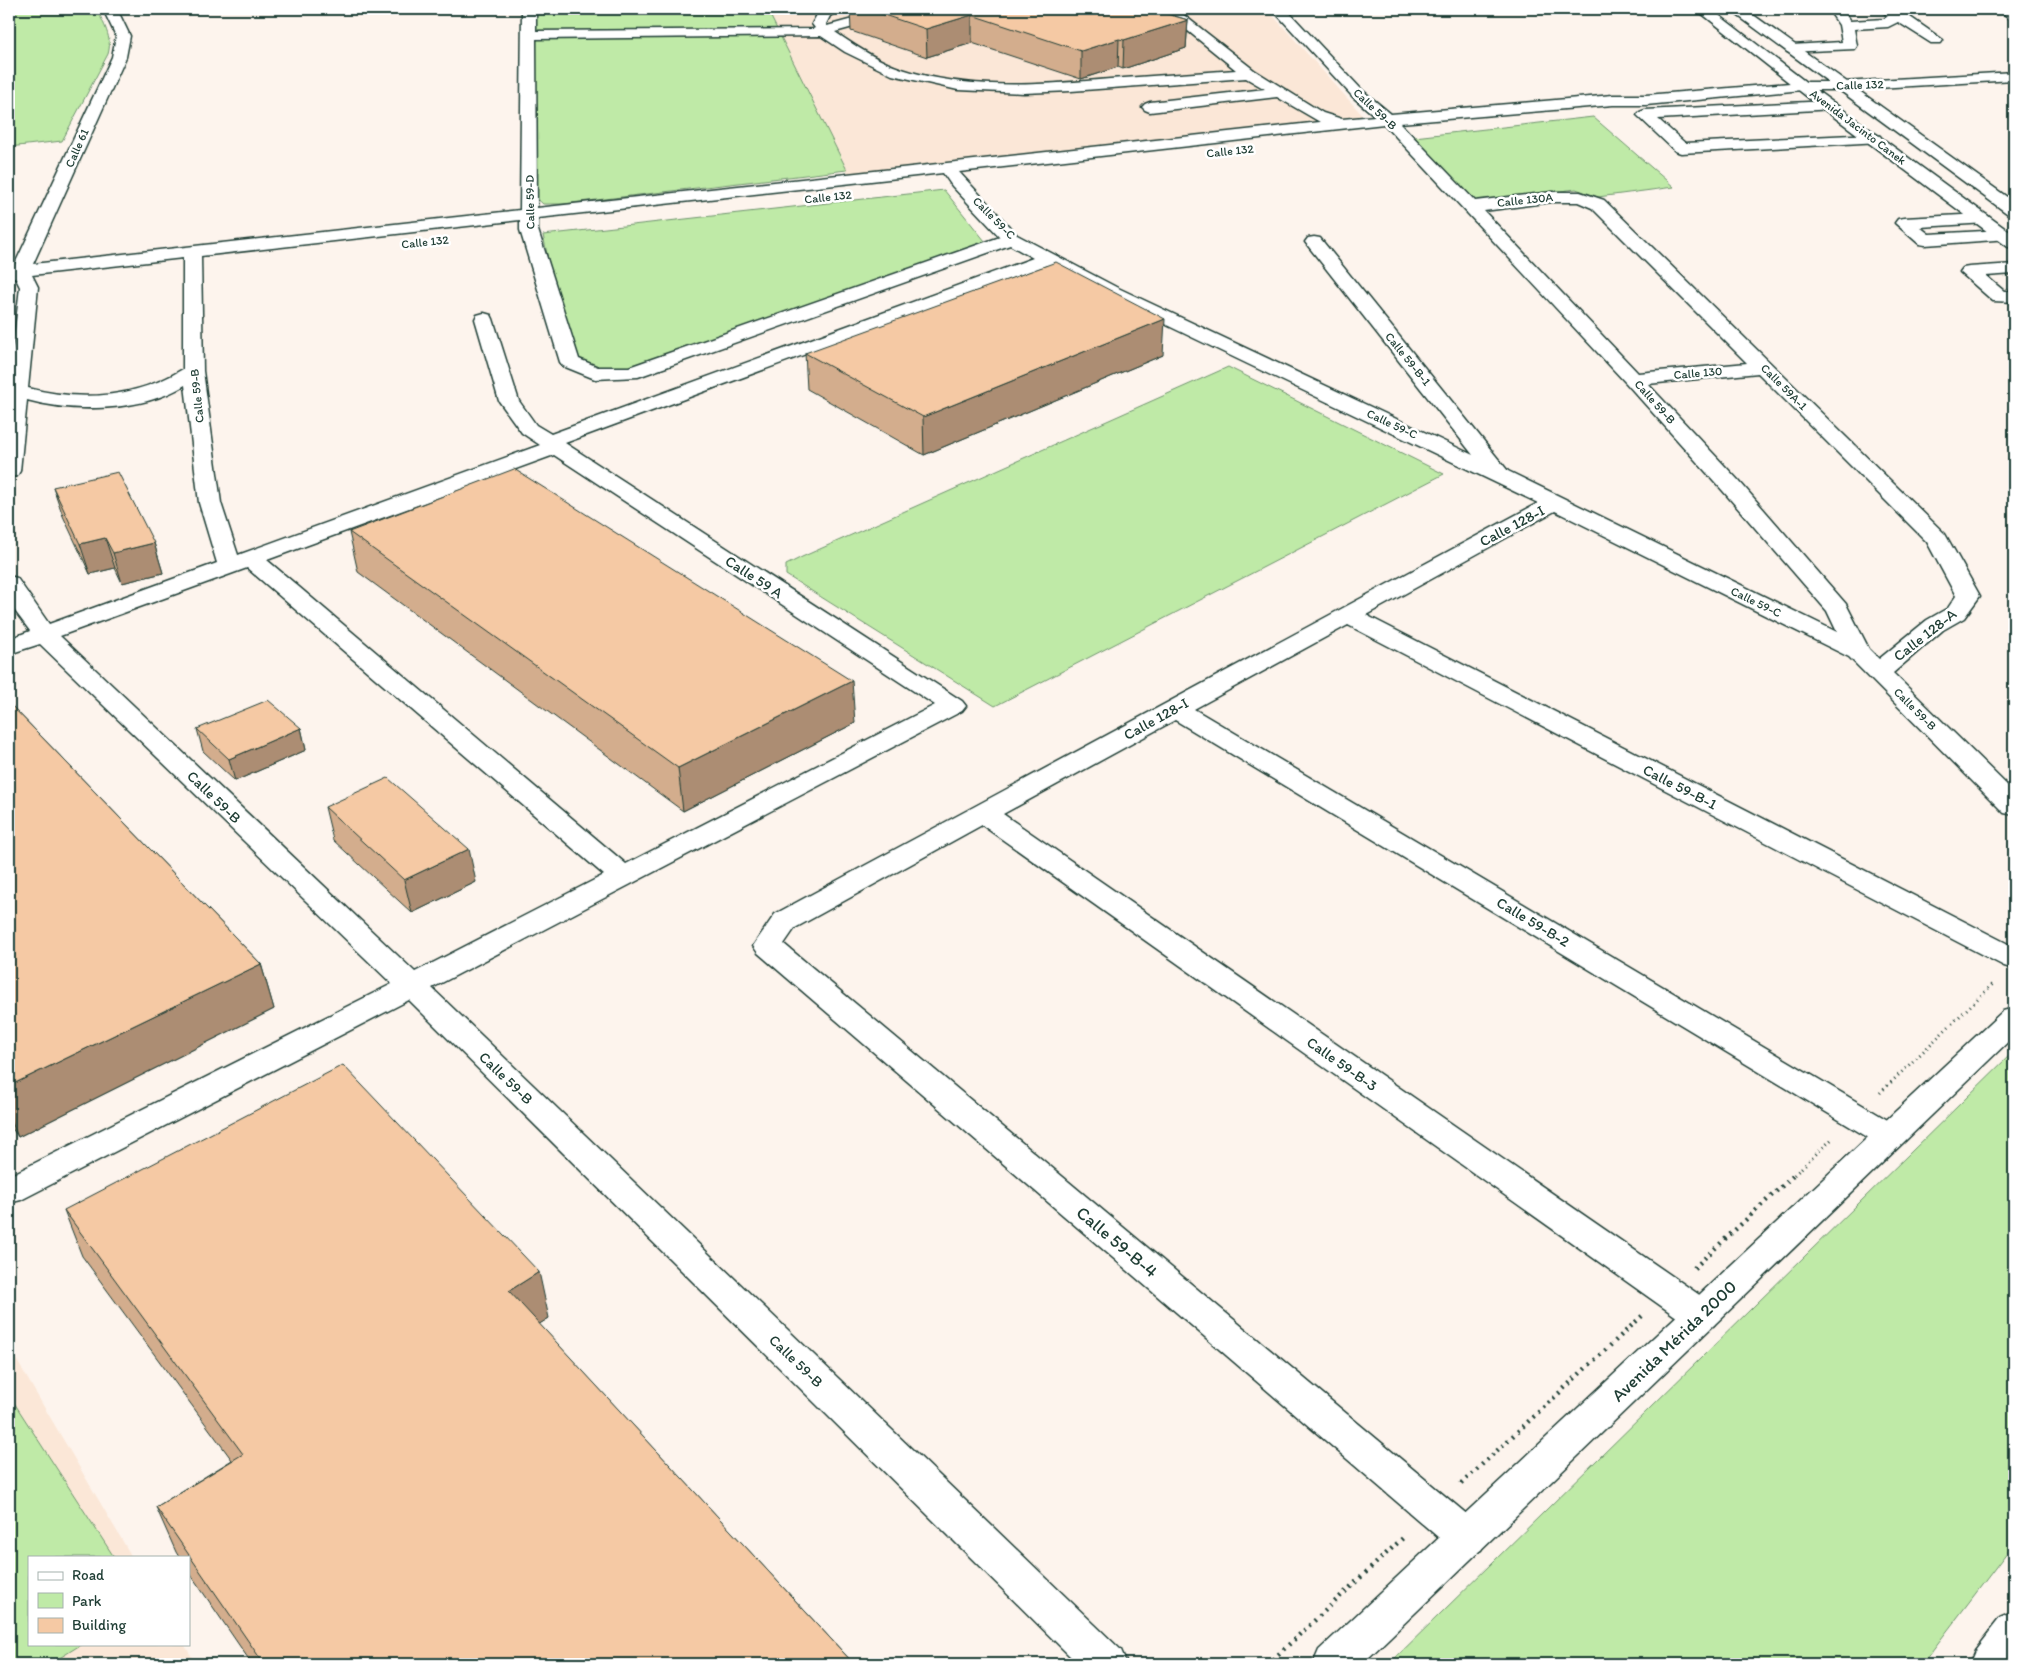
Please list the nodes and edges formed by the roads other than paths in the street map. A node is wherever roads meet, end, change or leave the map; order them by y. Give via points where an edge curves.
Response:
1 (110, 9) edge
2 (529, 9) edge
3 (833, 9) edge
4 (903, 9) edge
5 (1168, 9) edge
6 (1279, 9) edge
7 (1703, 9) edge
8 (1736, 9) edge
9 (1835, 9) edge
10 (2004, 9) edge
11 (1892, 12) edge
12 (2014, 14) edge
13 (1846, 25) junction
14 (824, 31) junction
15 (529, 35) junction
16 (1936, 40) dead end
17 (1792, 49) junction
18 (1759, 51) junction
19 (1249, 73) junction
20 (2014, 76) edge
21 (1802, 86) junction
22 (1843, 86) junction
23 (1279, 92) junction
24 (1358, 94) junction
25 (1678, 97) junction
26 (1646, 100) junction
27 (1829, 106) junction
28 (1150, 107) dead end
29 (1476, 111) junction
30 (1698, 112) junction
31 (1340, 124) junction
32 (1394, 126) junction
33 (1874, 139) junction
34 (1931, 150) junction
35 (1892, 152) junction
36 (953, 175) junction
37 (1580, 197) joint
38 (1471, 207) junction
39 (2014, 210) edge
40 (1981, 219) junction
41 (530, 222) junction
42 (1011, 238) junction
43 (2009, 239) edge
44 (1314, 242) dead end
45 (311, 255) dead end
46 (1049, 258) junction
47 (192, 264) junction
48 (2014, 269) edge
49 (27, 278) edge
50 (9, 289) edge
51 (2014, 296) edge
52 (484, 319) dead end
53 (1763, 366) junction
54 (193, 371) junction
55 (1633, 379) junction
56 (18, 392) junction
57 (551, 445) junction
58 (9, 471) edge
59 (1501, 476) junction
60 (1554, 503) junction
61 (241, 563) junction
62 (9, 583) edge
63 (1968, 596) joint
64 (1347, 616) junction
65 (44, 634) junction
66 (9, 647) edge
67 (1858, 652) junction
68 (1878, 673) junction
69 (1175, 709) junction
70 (2014, 808) edge
71 (983, 813) junction
72 (622, 876) junction
73 (768, 946) joint
74 (2014, 959) edge
75 (412, 986) junction
76 (2014, 1018) edge
77 (1890, 1136) junction
78 (9, 1191) edge
79 (1701, 1315) junction
80 (1467, 1538) junction
81 (2014, 1631) edge
82 (1106, 1664) edge
83 (1334, 1664) edge
84 (1990, 1664) edge

1 - 49 street, Calle 61 via 123,36 119,57
2 - 15 street, Calle 59-D
3 - 14 street via 824,14 819,24
4 - 14 street
5 - 19 street
6 - 24 street, Calle 59-B
7 - 18 street, Avenida Jacinto Canek
8 - 17 street, Avenida Jacinto Canek
9 - 13 street
10 - 12 street
11 - 13 street via 1888,23
11 - 16 street
13 - 17 street via 1850,46
14 - 15 street
14 - 19 street via 850,49 897,72 958,86 1071,87
15 - 41 street, Calle 59-D
17 - 18 street
17 - 22 street, Avenida Jacinto Canek
18 - 21 street, Avenida Jacinto Canek
19 - 23 street
20 - 22 street, Calle 132
21 - 22 street, Calle 132
21 - 25 street, Calle 132
21 - 27 street, Avenida Jacinto Canek
22 - 34 street, Avenida Jacinto Canek
23 - 28 street
23 - 31 street via 1318,116
24 - 29 street via 1398,103
24 - 32 street, Calle 59-B
25 - 26 street, Calle 132
25 - 30 street
26 - 29 street, Calle 132
26 - 32 street, Calle 132 via 1624,108
27 - 30 street
27 - 33 street, Avenida Jacinto Canek
29 - 32 street, Calle 132
30 - 33 street via 1646,115 1681,148
31 - 32 street, Calle 132
31 - 36 street, Calle 132
32 - 36 street, Calle 132
32 - 38 street, Calle 59-B
33 - 35 street, Avenida Jacinto Canek
34 - 35 street
34 - 39 street, Avenida Jacinto Canek
35 - 40 street, Avenida Jacinto Canek
36 - 41 street, Calle 132
36 - 42 street, Calle 59-C
37 - 38 street, Calle 130A via 1552,197
37 - 53 street, Calle 59A-1 via 1598,204
38 - 55 street, Calle 59-B
40 - 43 street, Avenida Jacinto Canek
40 - 43 street via 1904,224 1925,240
41 - 42 street, Calle 59-D via 570,362 595,373 631,373
41 - 45 street, Calle 132
41 - 47 street, Calle 132
42 - 46 street, Calle 59-C
44 - 59 street, Calle 59-B-1
46 - 57 street
46 - 59 street, Calle 59-C via 1110,291
47 - 49 street, Calle 132
47 - 54 street, Calle 59-B
48 - 51 street via 1969,272 2000,296
49 - 50 street, Calle 132
49 - 56 street
52 - 57 street, Calle 59 A via 510,401 529,429
53 - 55 street, Calle 130
53 - 63 street, Calle 59A-1 via 1937,539
54 - 56 street via 178,382 110,400 50,400
54 - 61 street, Calle 59-B via 210,503
55 - 67 street, Calle 59-B via 1838,610
56 - 58 street
57 - 61 street
57 - 72 street, Calle 59 A via 953,706
59 - 60 street, Calle 59-C
60 - 64 street, Calle 128-I
60 - 67 street, Calle 59-C
61 - 65 street
61 - 72 street
62 - 65 street
63 - 68 street, Calle 128-A via 1956,613 1935,625
64 - 69 street, Calle 128-I
64 - 74 street, Calle 59-B-1
65 - 66 street
65 - 75 street, Calle 59-B
67 - 68 street, Calle 59-B
68 - 70 street, Calle 59-B
69 - 71 street, Calle 128-I
69 - 77 street, Calle 59-B-2
71 - 73 street, Calle 128-I via 785,921
71 - 79 street, Calle 59-B-3
72 - 75 street
73 - 80 street, Calle 59-B-4
75 - 78 street
75 - 82 street, Calle 59-B
76 - 77 street, Avenida Mérida 2000
77 - 79 street, Avenida Mérida 2000
79 - 80 street, Avenida Mérida 2000
80 - 83 street, Avenida Mérida 2000
81 - 84 street

